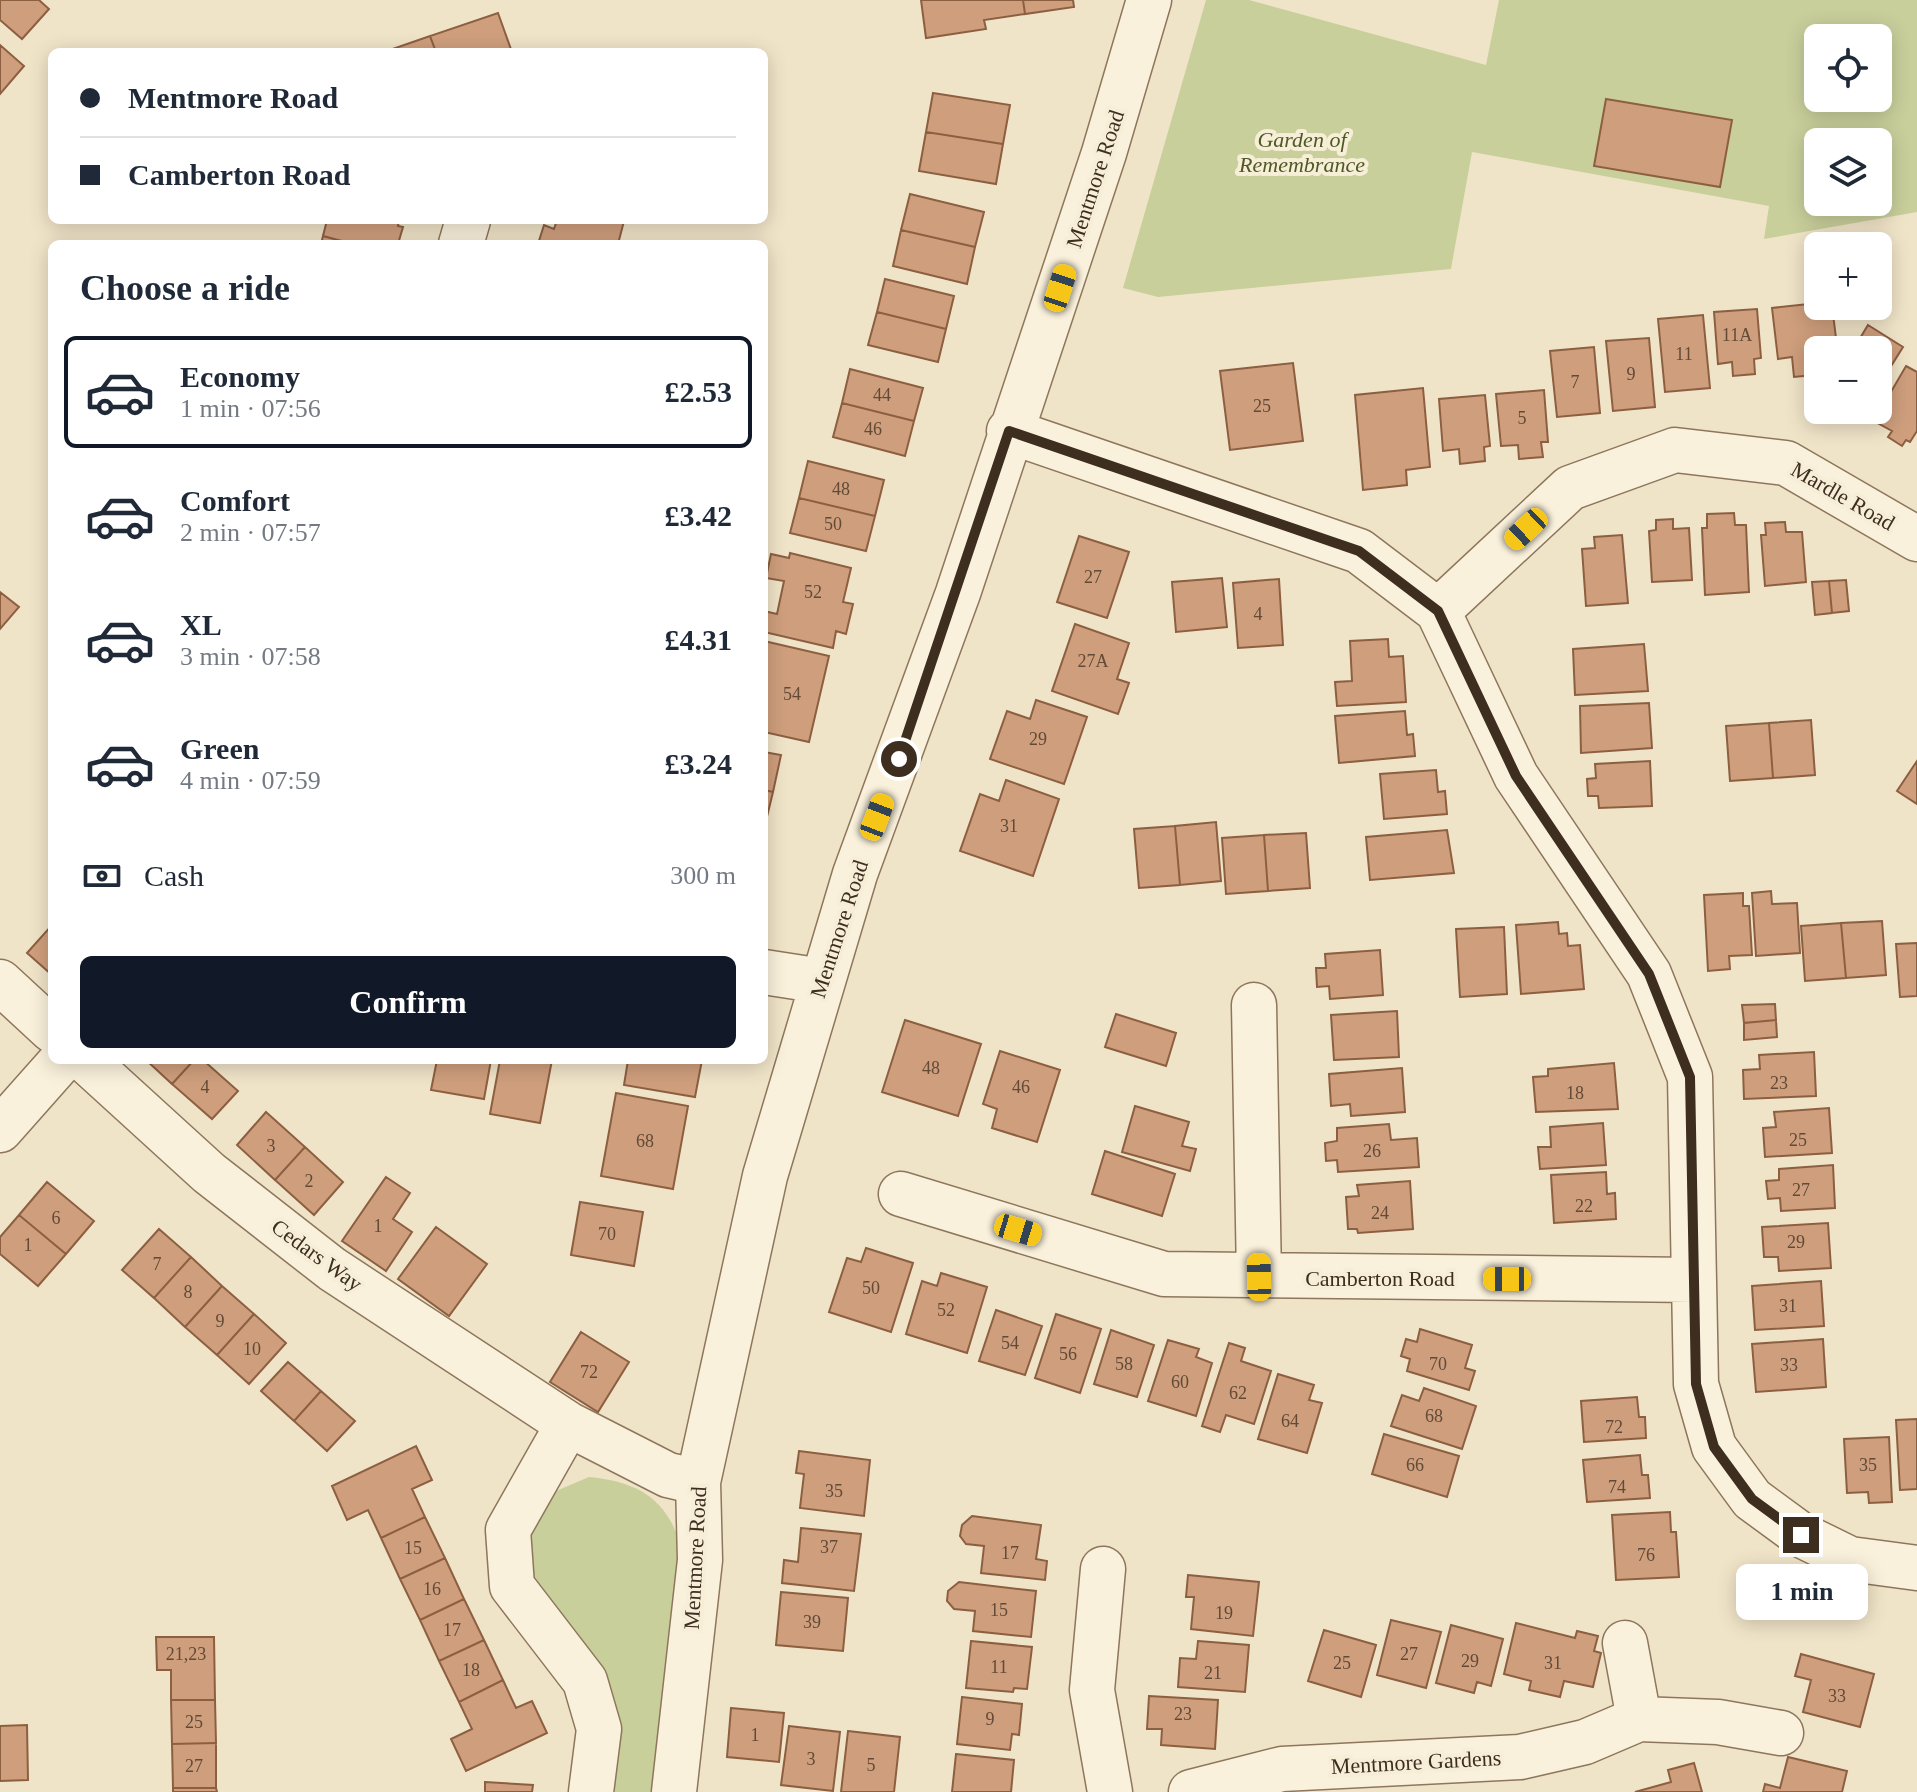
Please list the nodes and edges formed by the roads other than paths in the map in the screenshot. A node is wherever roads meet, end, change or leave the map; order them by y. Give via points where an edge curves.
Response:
1 (1149, 0) edge
2 (1009, 431) junction
3 (1917, 539) edge
4 (1438, 611) junction
5 (768, 973) edge
6 (822, 981) junction
7 (0, 982) edge
8 (1254, 1005) dead end
9 (48, 1026) edge
10 (58, 1064) edge
11 (89, 1064) edge
12 (0, 1130) edge
13 (901, 1194) dead end
14 (1259, 1277) junction
15 (1693, 1280) junction
16 (568, 1424) junction
17 (698, 1482) junction
18 (1917, 1568) edge
19 (1103, 1569) dead end
20 (1625, 1643) dead end
21 (1639, 1719) junction
22 (1781, 1733) dead end
23 (591, 1792) edge
24 (674, 1792) edge
25 (1110, 1792) edge
26 (1191, 1792) edge

1 - 2 street, Mentmore Road via 1104,153
2 - 4 street via 1359,551
2 - 6 street, Mentmore Road
3 - 4 street, Mardle Road via 1786,463 1675,450 1570,488
4 - 15 street via 1516,776 1649,974 1690,1077
5 - 6 street
6 - 17 street, Mentmore Road via 765,1176
7 - 9 street
8 - 14 street
10 - 12 street
11 - 16 street, Cedars Way via 209,1173 332,1269
13 - 14 street, Camberton Road via 1164,1274
14 - 15 street, Camberton Road
15 - 18 street via 1696,1384 1714,1447 1752,1499 1801,1535 1850,1559
16 - 17 street, Cedars Way via 668,1475
16 - 23 street via 508,1530 512,1586 585,1681 599,1729
17 - 24 street, Mentmore Road via 700,1560
19 - 25 street via 1092,1690
20 - 21 street
21 - 22 street, Mentmore Gardens via 1718,1722
21 - 26 street, Mentmore Gardens via 1585,1742 1520,1757 1282,1769

